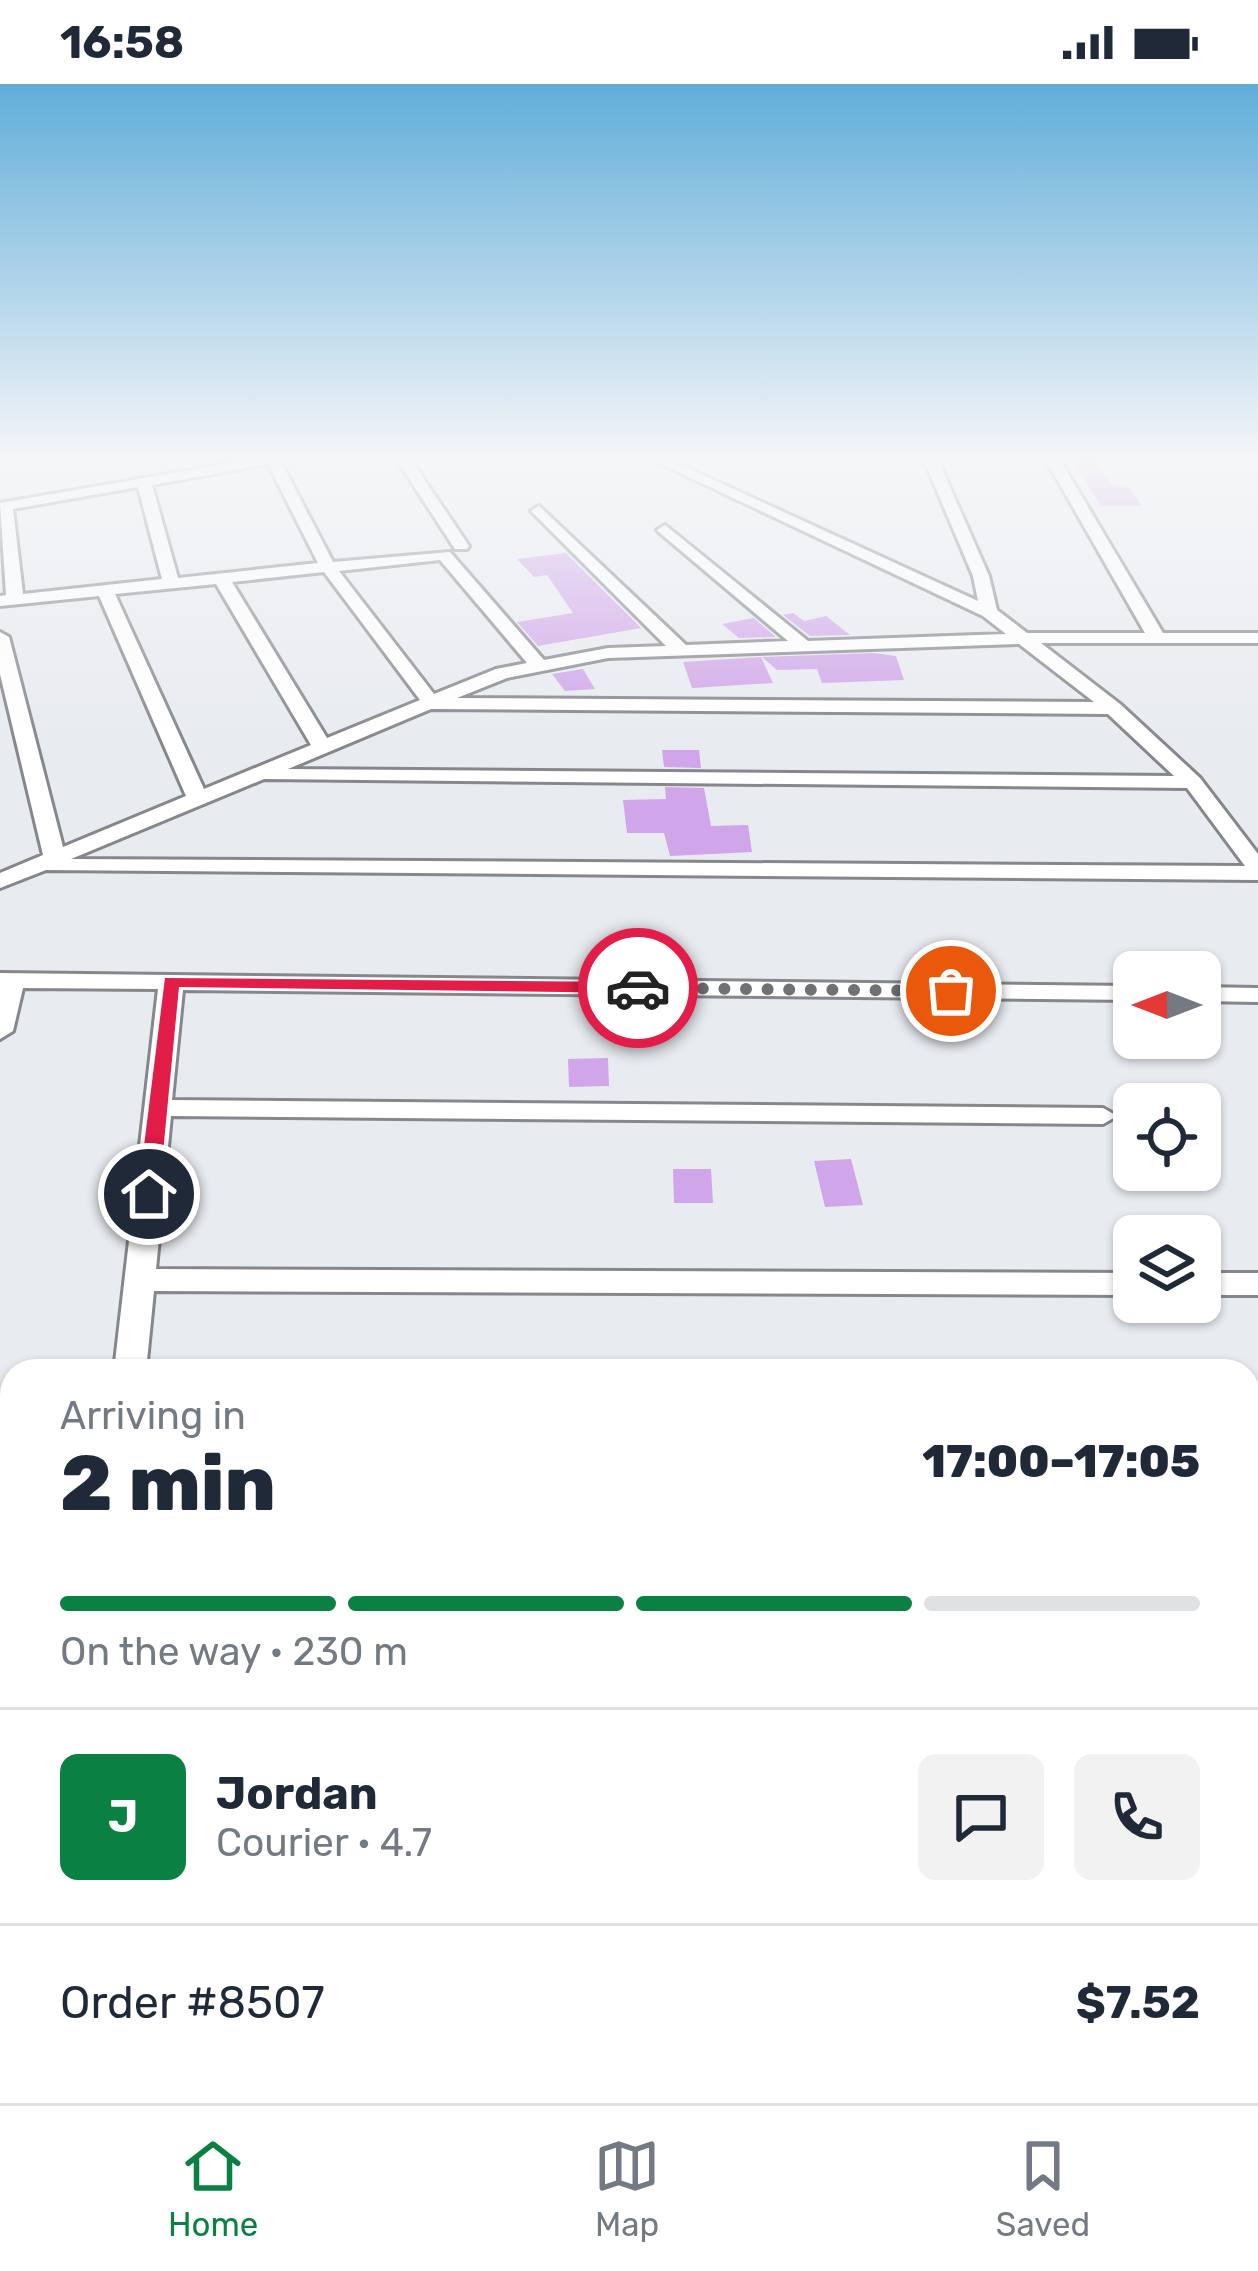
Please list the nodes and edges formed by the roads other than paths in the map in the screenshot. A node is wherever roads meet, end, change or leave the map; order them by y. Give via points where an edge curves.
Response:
1 (5, 554) edge
2 (163, 554) edge
3 (321, 554) edge
4 (582, 554) edge
5 (693, 554) edge
6 (865, 554) edge
7 (972, 554) edge
8 (1108, 554) edge
9 (328, 567) junction
10 (221, 578) junction
11 (171, 584) junction
12 (105, 590) junction
13 (8, 600) edge
14 (989, 611) junction
15 (0, 637) edge
16 (1029, 638) junction
17 (1157, 638) junction
18 (1258, 638) edge
19 (804, 646) junction
20 (682, 651) junction
21 (540, 666) junction
22 (433, 704) junction
23 (1113, 708) junction
24 (323, 748) junction
25 (255, 775) junction
26 (1193, 782) junction
27 (197, 799) junction
28 (46, 862) junction
29 (1258, 871) edge
30 (0, 881) edge
31 (6, 980) edge
32 (171, 982) junction
33 (1113, 993) edge
34 (1221, 994) edge
35 (1258, 995) edge
36 (0, 1031) edge
37 (158, 1108) junction
38 (1103, 1116) dead end
39 (140, 1280) junction
40 (1113, 1283) edge
41 (1221, 1284) edge
42 (1258, 1284) edge
43 (131, 1359) edge

1 - 13 street
2 - 11 street
3 - 9 street
4 - 20 street
5 - 19 street
6 - 14 street
7 - 14 street
8 - 17 street
9 - 10 street
9 - 21 street via 449,557
9 - 22 street
10 - 11 street
10 - 24 street
11 - 12 street
12 - 13 street
12 - 27 street
14 - 16 street
15 - 28 street
16 - 17 street
16 - 19 street
16 - 23 street
17 - 18 street
19 - 20 street
20 - 21 street
21 - 22 street via 502,673
22 - 23 street
22 - 24 street
23 - 26 street
24 - 25 street
25 - 26 street
25 - 27 street
26 - 29 street
27 - 28 street
28 - 29 street
28 - 30 street
31 - 32 street
31 - 36 street
32 - 33 street
32 - 37 street
34 - 35 street
37 - 38 street
37 - 39 street
39 - 40 street
39 - 43 street
41 - 42 street

